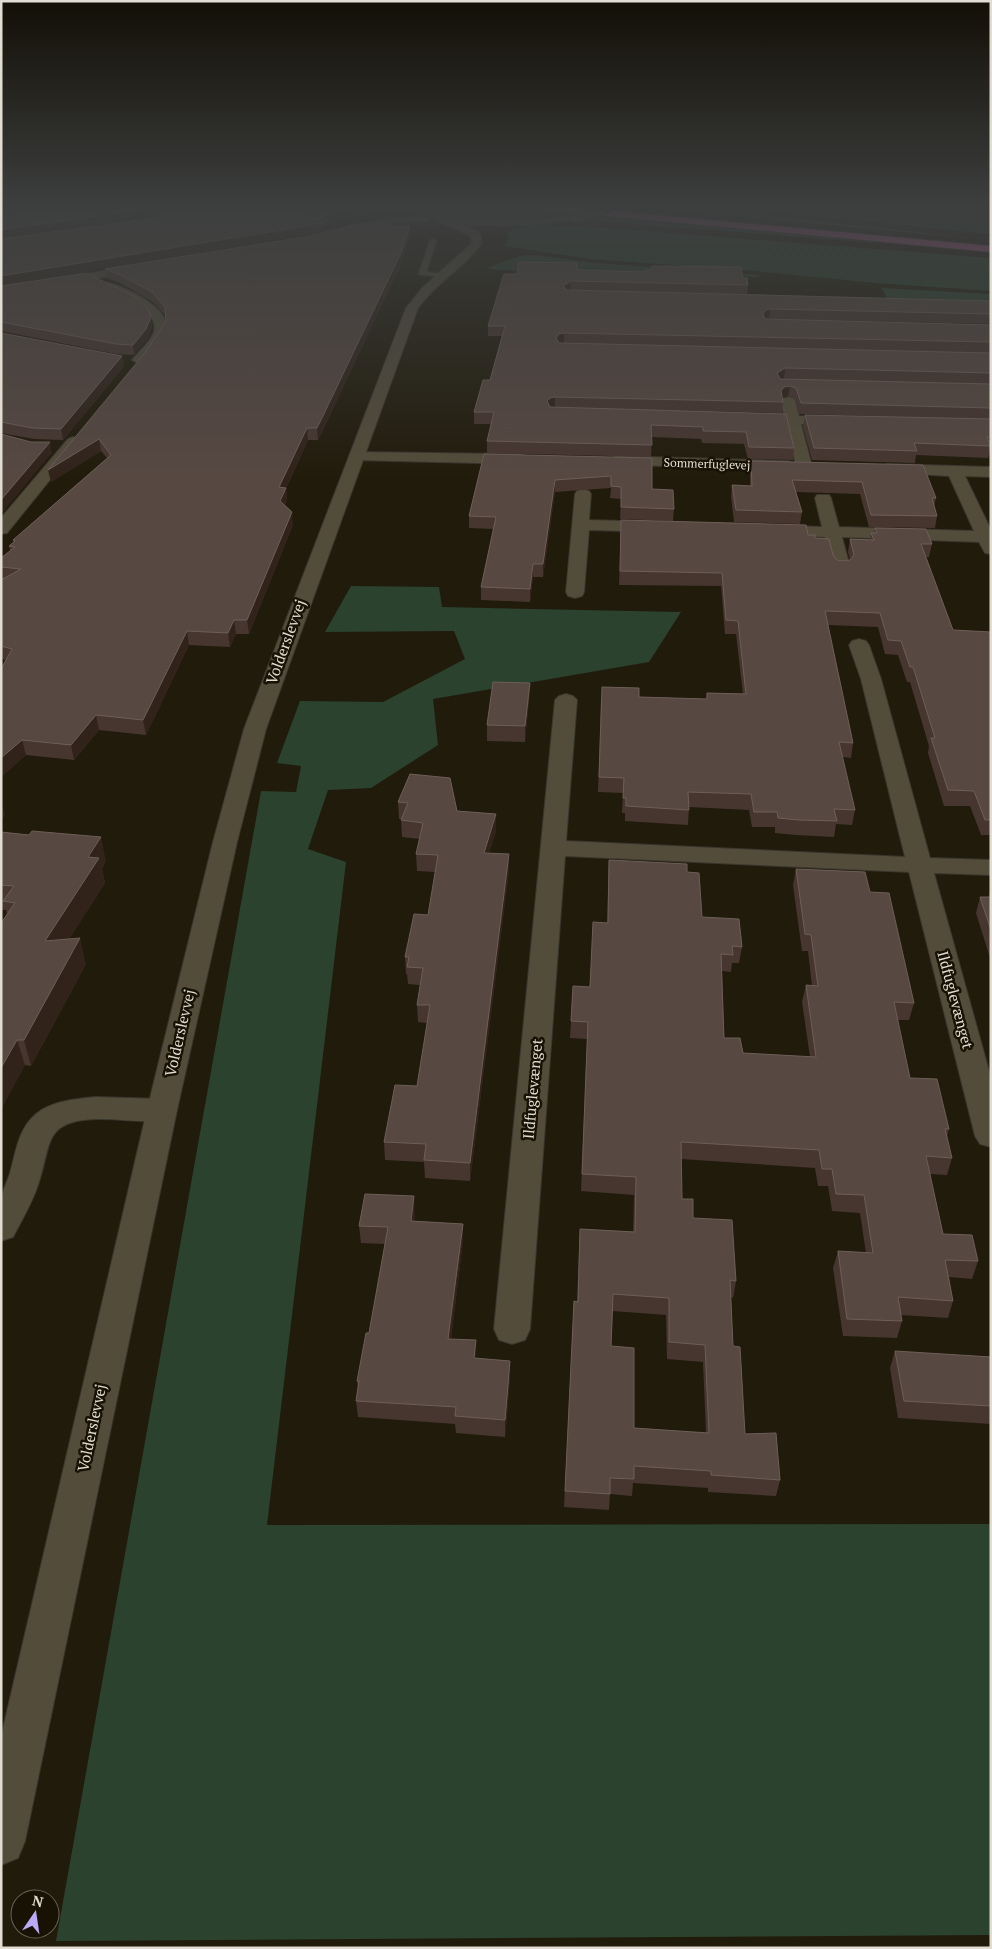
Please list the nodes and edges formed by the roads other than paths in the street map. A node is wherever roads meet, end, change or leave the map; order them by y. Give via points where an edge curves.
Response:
1 (134, 298) edge
2 (418, 298) edge
3 (776, 351) edge
4 (133, 363) dead end
5 (740, 419) edge
6 (792, 420) junction
7 (852, 422) edge
8 (80, 432) edge
9 (51, 446) dead end
10 (68, 447) junction
11 (358, 454) junction
12 (532, 459) edge
13 (600, 461) edge
14 (804, 466) junction
15 (823, 467) edge
16 (870, 468) edge
17 (954, 470) junction
18 (991, 472) edge
19 (583, 494) edge
20 (823, 498) dead end
21 (969, 502) junction
22 (991, 503) edge
23 (581, 525) junction
24 (677, 528) edge
25 (1, 529) edge
26 (755, 530) edge
27 (832, 532) junction
28 (988, 543) edge
29 (841, 567) edge
30 (575, 592) dead end
31 (859, 645) dead end
32 (566, 700) dead end
33 (553, 848) junction
34 (920, 864) junction
35 (991, 868) edge
36 (162, 1110) junction
37 (991, 1136) edge
38 (1, 1228) edge
39 (512, 1330) dead end
40 (1, 1841) edge

1 - 4 street via 159,318 161,330
2 - 11 street, Volderslevvej
3 - 6 street via 789,385
5 - 6 street
6 - 7 street
6 - 14 street
8 - 10 street
9 - 10 street
10 - 25 street
11 - 12 street
11 - 36 street, Volderslevvej via 254,730 224,842
13 - 14 street, Sommerfuglevej
14 - 15 street, Sommerfuglevej
16 - 17 street
17 - 18 street
17 - 21 street
19 - 23 street
20 - 27 street
21 - 22 street
21 - 28 street
23 - 24 street
23 - 30 street
26 - 27 street
27 - 28 street
27 - 29 street
31 - 34 street, Ildfuglevænget
32 - 33 street, Ildfuglevænget
33 - 34 street
33 - 39 street, Ildfuglevænget
34 - 35 street
34 - 37 street, Ildfuglevænget
36 - 38 street via 97,1108 55,1116 39,1130 31,1147 25,1179
36 - 40 street, Volderslevvej

